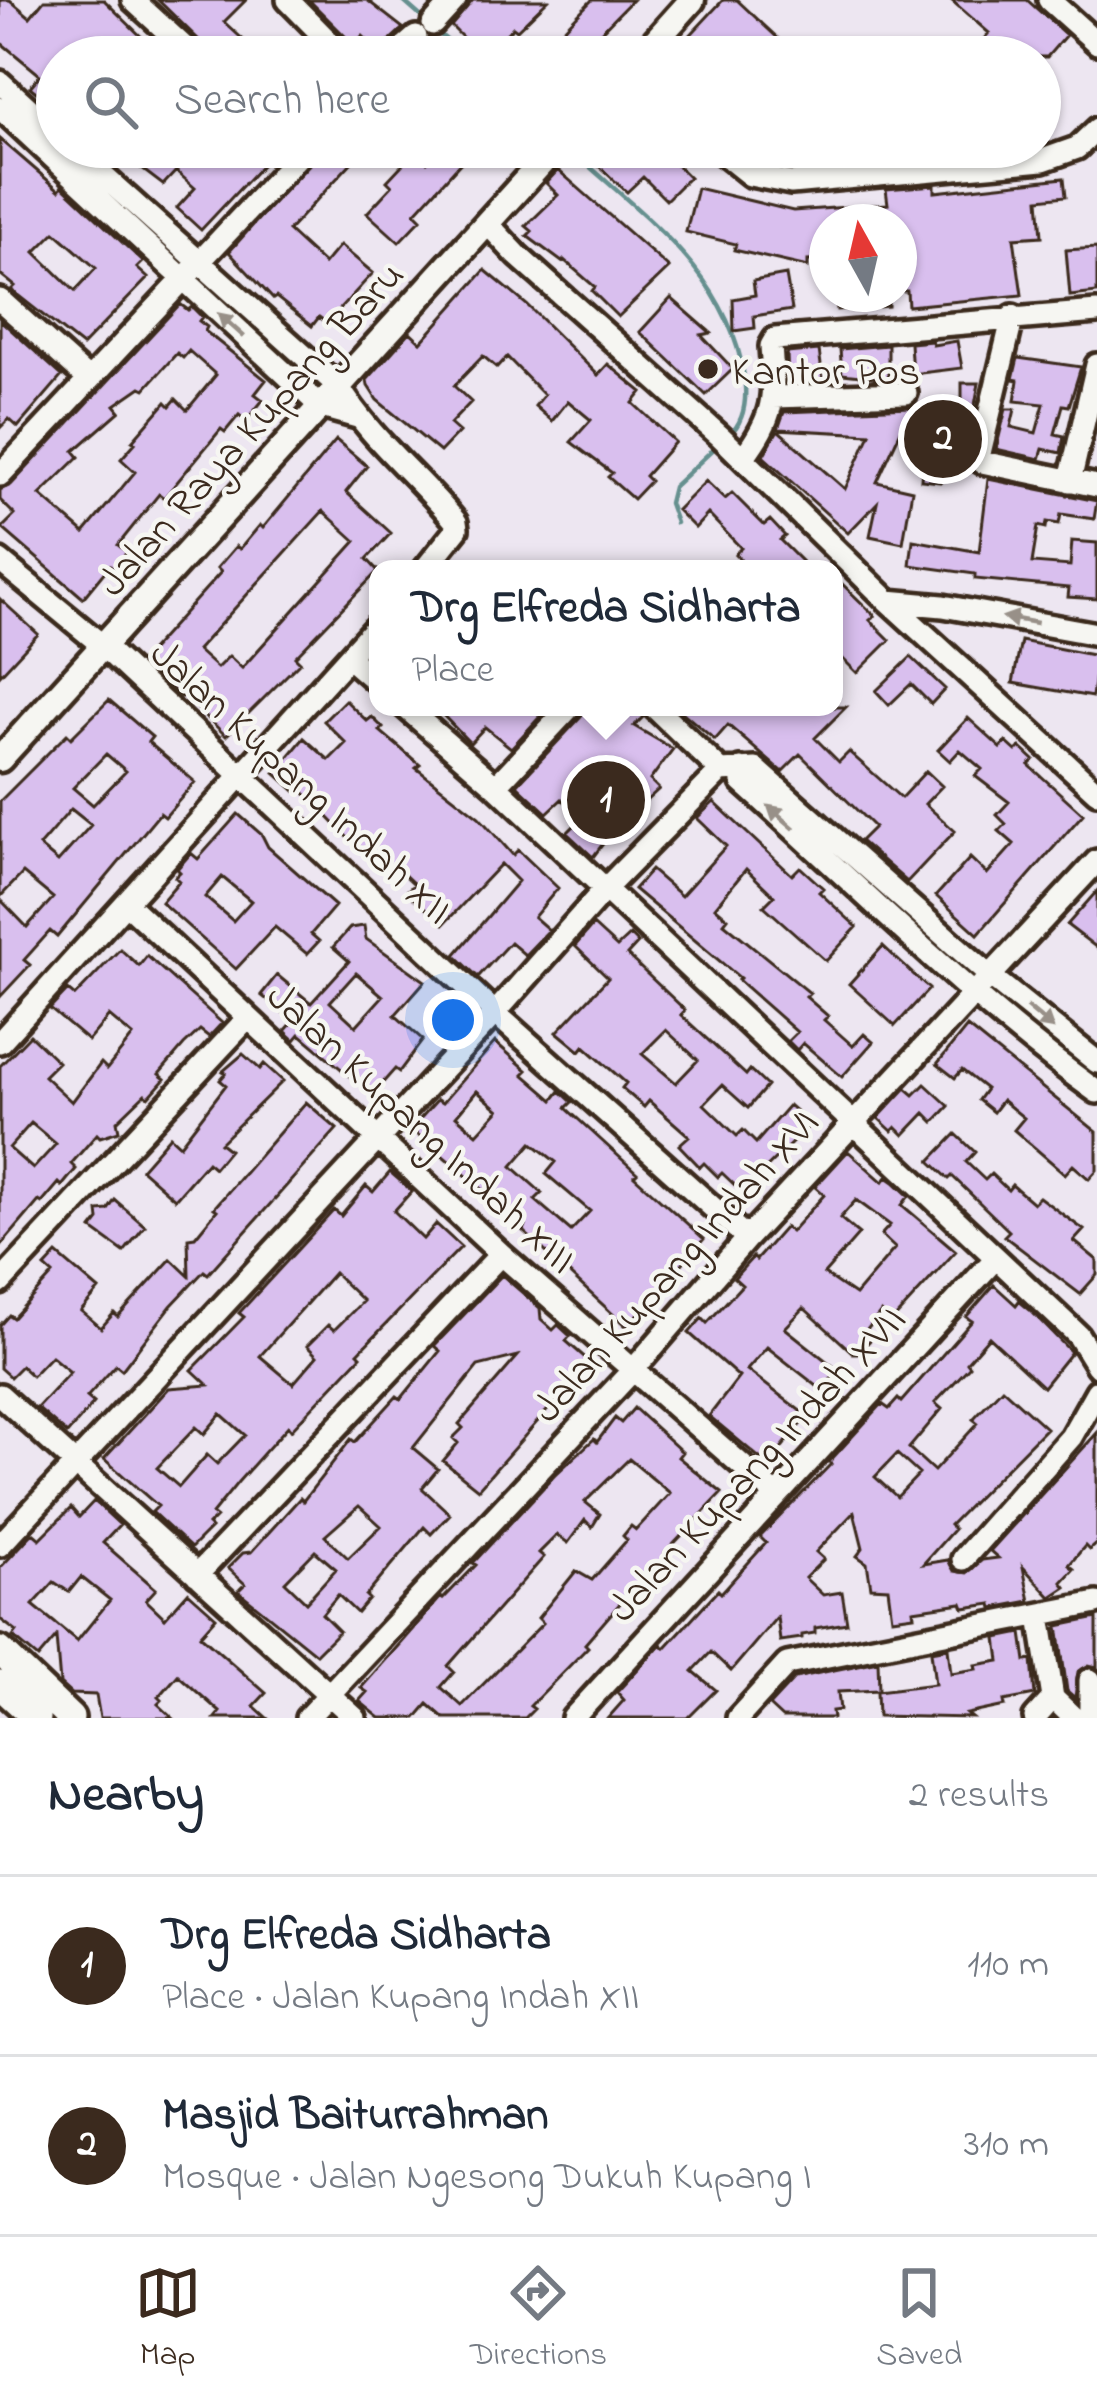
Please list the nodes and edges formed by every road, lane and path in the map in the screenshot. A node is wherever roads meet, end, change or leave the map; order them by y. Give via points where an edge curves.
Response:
1 (134, 0) edge
2 (288, 0) edge
3 (455, 0) edge
4 (692, 0) edge
5 (1049, 0) edge
6 (173, 36) edge
7 (323, 36) edge
8 (417, 36) edge
9 (660, 36) edge
10 (1097, 43) edge
11 (0, 82) edge
12 (0, 109) edge
13 (36, 115) edge
14 (1097, 129) edge
15 (36, 143) edge
16 (1061, 154) edge
17 (62, 168) edge
18 (94, 168) edge
19 (283, 168) edge
20 (537, 168) edge
21 (741, 168) edge
22 (955, 168) edge
23 (487, 223) junction
24 (198, 263) junction
25 (181, 280) junction
26 (0, 300) edge
27 (1097, 312) edge
28 (1013, 316) junction
29 (1097, 365) edge
30 (88, 379) junction
31 (339, 387) junction
32 (906, 393) dead end
33 (774, 397) junction
34 (321, 407) junction
35 (357, 417) junction
36 (1091, 421) edge
37 (730, 445) junction
38 (0, 475) edge
39 (1070, 481) junction
40 (1097, 486) edge
41 (433, 560) edge
42 (0, 561) edge
43 (888, 602) junction
44 (1097, 634) edge
45 (369, 635) edge
46 (103, 646) junction
47 (349, 658) junction
48 (369, 675) edge
49 (415, 716) edge
50 (561, 716) edge
51 (665, 716) edge
52 (0, 758) edge
53 (731, 770) junction
54 (243, 777) junction
55 (496, 786) junction
56 (1097, 791) edge
57 (1097, 861) edge
58 (604, 890) junction
59 (127, 904) junction
60 (907, 918) junction
61 (991, 976) junction
62 (972, 996) junction
63 (495, 1013) junction
64 (248, 1018) junction
65 (0, 1042) edge
66 (1097, 1062) edge
67 (1097, 1092) edge
68 (852, 1124) junction
69 (380, 1138) junction
70 (747, 1238) junction
71 (501, 1254) junction
72 (995, 1259) junction
73 (0, 1283) edge
74 (1097, 1366) edge
75 (633, 1370) junction
76 (1097, 1391) edge
77 (0, 1395) edge
78 (75, 1460) junction
79 (777, 1496) junction
80 (0, 1545) edge
81 (963, 1559) dead end
82 (197, 1575) junction
83 (1093, 1599) edge
84 (1040, 1616) junction
85 (0, 1651) edge
86 (1090, 1680) dead end
87 (0, 1684) edge
88 (328, 1696) junction
89 (1053, 1698) junction
90 (38, 1709) edge
91 (70, 1718) edge
92 (307, 1718) edge
93 (355, 1718) edge
94 (572, 1718) edge
95 (738, 1718) edge
96 (1035, 1718) edge
97 (1074, 1718) edge
98 (1090, 1718) edge

1 - 6 street
2 - 7 street
3 - 8 street
4 - 9 street
5 - 10 street
11 - 13 street
12 - 15 street
14 - 16 street
17 - 25 street
18 - 24 street
19 - 24 street
20 - 23 street, Jalan Raya Kupang Baru
21 - 22 street via 791,183
23 - 31 street, Jalan Raya Kupang Baru
23 - 37 street
24 - 25 street
24 - 31 street
25 - 30 street
34 -> 25 street
26 - 30 street
27 - 28 street
28 - 33 street via 775,340
28 - 39 street via 979,457
29 - 36 street
30 - 38 street
31 - 34 street, Jalan Raya Kupang Baru
31 - 35 street
32 - 33 street
33 - 37 street via 762,433
34 - 35 street
34 - 46 street, Jalan Raya Kupang Baru
35 - 41 street via 456,522
36 - 39 street
37 - 43 street
39 - 40 street
42 - 46 street, Jalan Kupang Indah XII
44 -> 43 street
43 - 56 street
45 - 47 street
46 - 52 street, Jalan Raya Kupang Baru
46 - 54 street, Jalan Kupang Indah XII
47 - 48 street
47 - 54 street
49 - 55 street
50 - 55 street
51 - 53 street
53 - 58 street
53 - 60 street via 756,769
54 - 59 street
54 - 63 street, Jalan Kupang Indah XII
55 - 58 street
57 - 61 street, Jalan Kupang Indah XVI
58 - 63 street
58 - 68 street
59 - 64 street, Jalan Kupang Indah XIII
59 - 65 street
60 - 61 street
60 - 62 street
61 - 62 street, Jalan Kupang Indah XVI
61 -> 66 street
62 - 67 street
62 - 68 street, Jalan Kupang Indah XVI
63 - 69 street
63 - 70 street, Jalan Kupang Indah XII
64 - 69 street, Jalan Kupang Indah XIII
64 - 73 street
68 - 70 street, Jalan Kupang Indah XVI
68 - 72 street
69 - 71 street, Jalan Kupang Indah XIII
69 - 78 street
70 - 75 street, Jalan Kupang Indah XVI
71 - 75 street, Jalan Kupang Indah XIII
71 - 82 street
72 - 74 street via 1073,1331
72 - 79 street, Jalan Kupang Indah XVII
75 - 79 street, Jalan Kupang Indah XIII
75 - 88 street, Jalan Kupang Indah XVI
76 - 81 street via 1072,1437
77 - 78 street
78 - 80 street
78 - 82 street
79 - 94 street, Jalan Kupang Indah XVII
82 - 88 street
83 - 84 street
84 - 89 street
84 - 95 street via 787,1664
85 - 90 main road
86 - 98 street
87 - 90 main road
88 - 92 street, Jalan Kupang Indah XVI
88 - 93 street
89 - 96 street
89 - 97 street
90 - 91 main road

